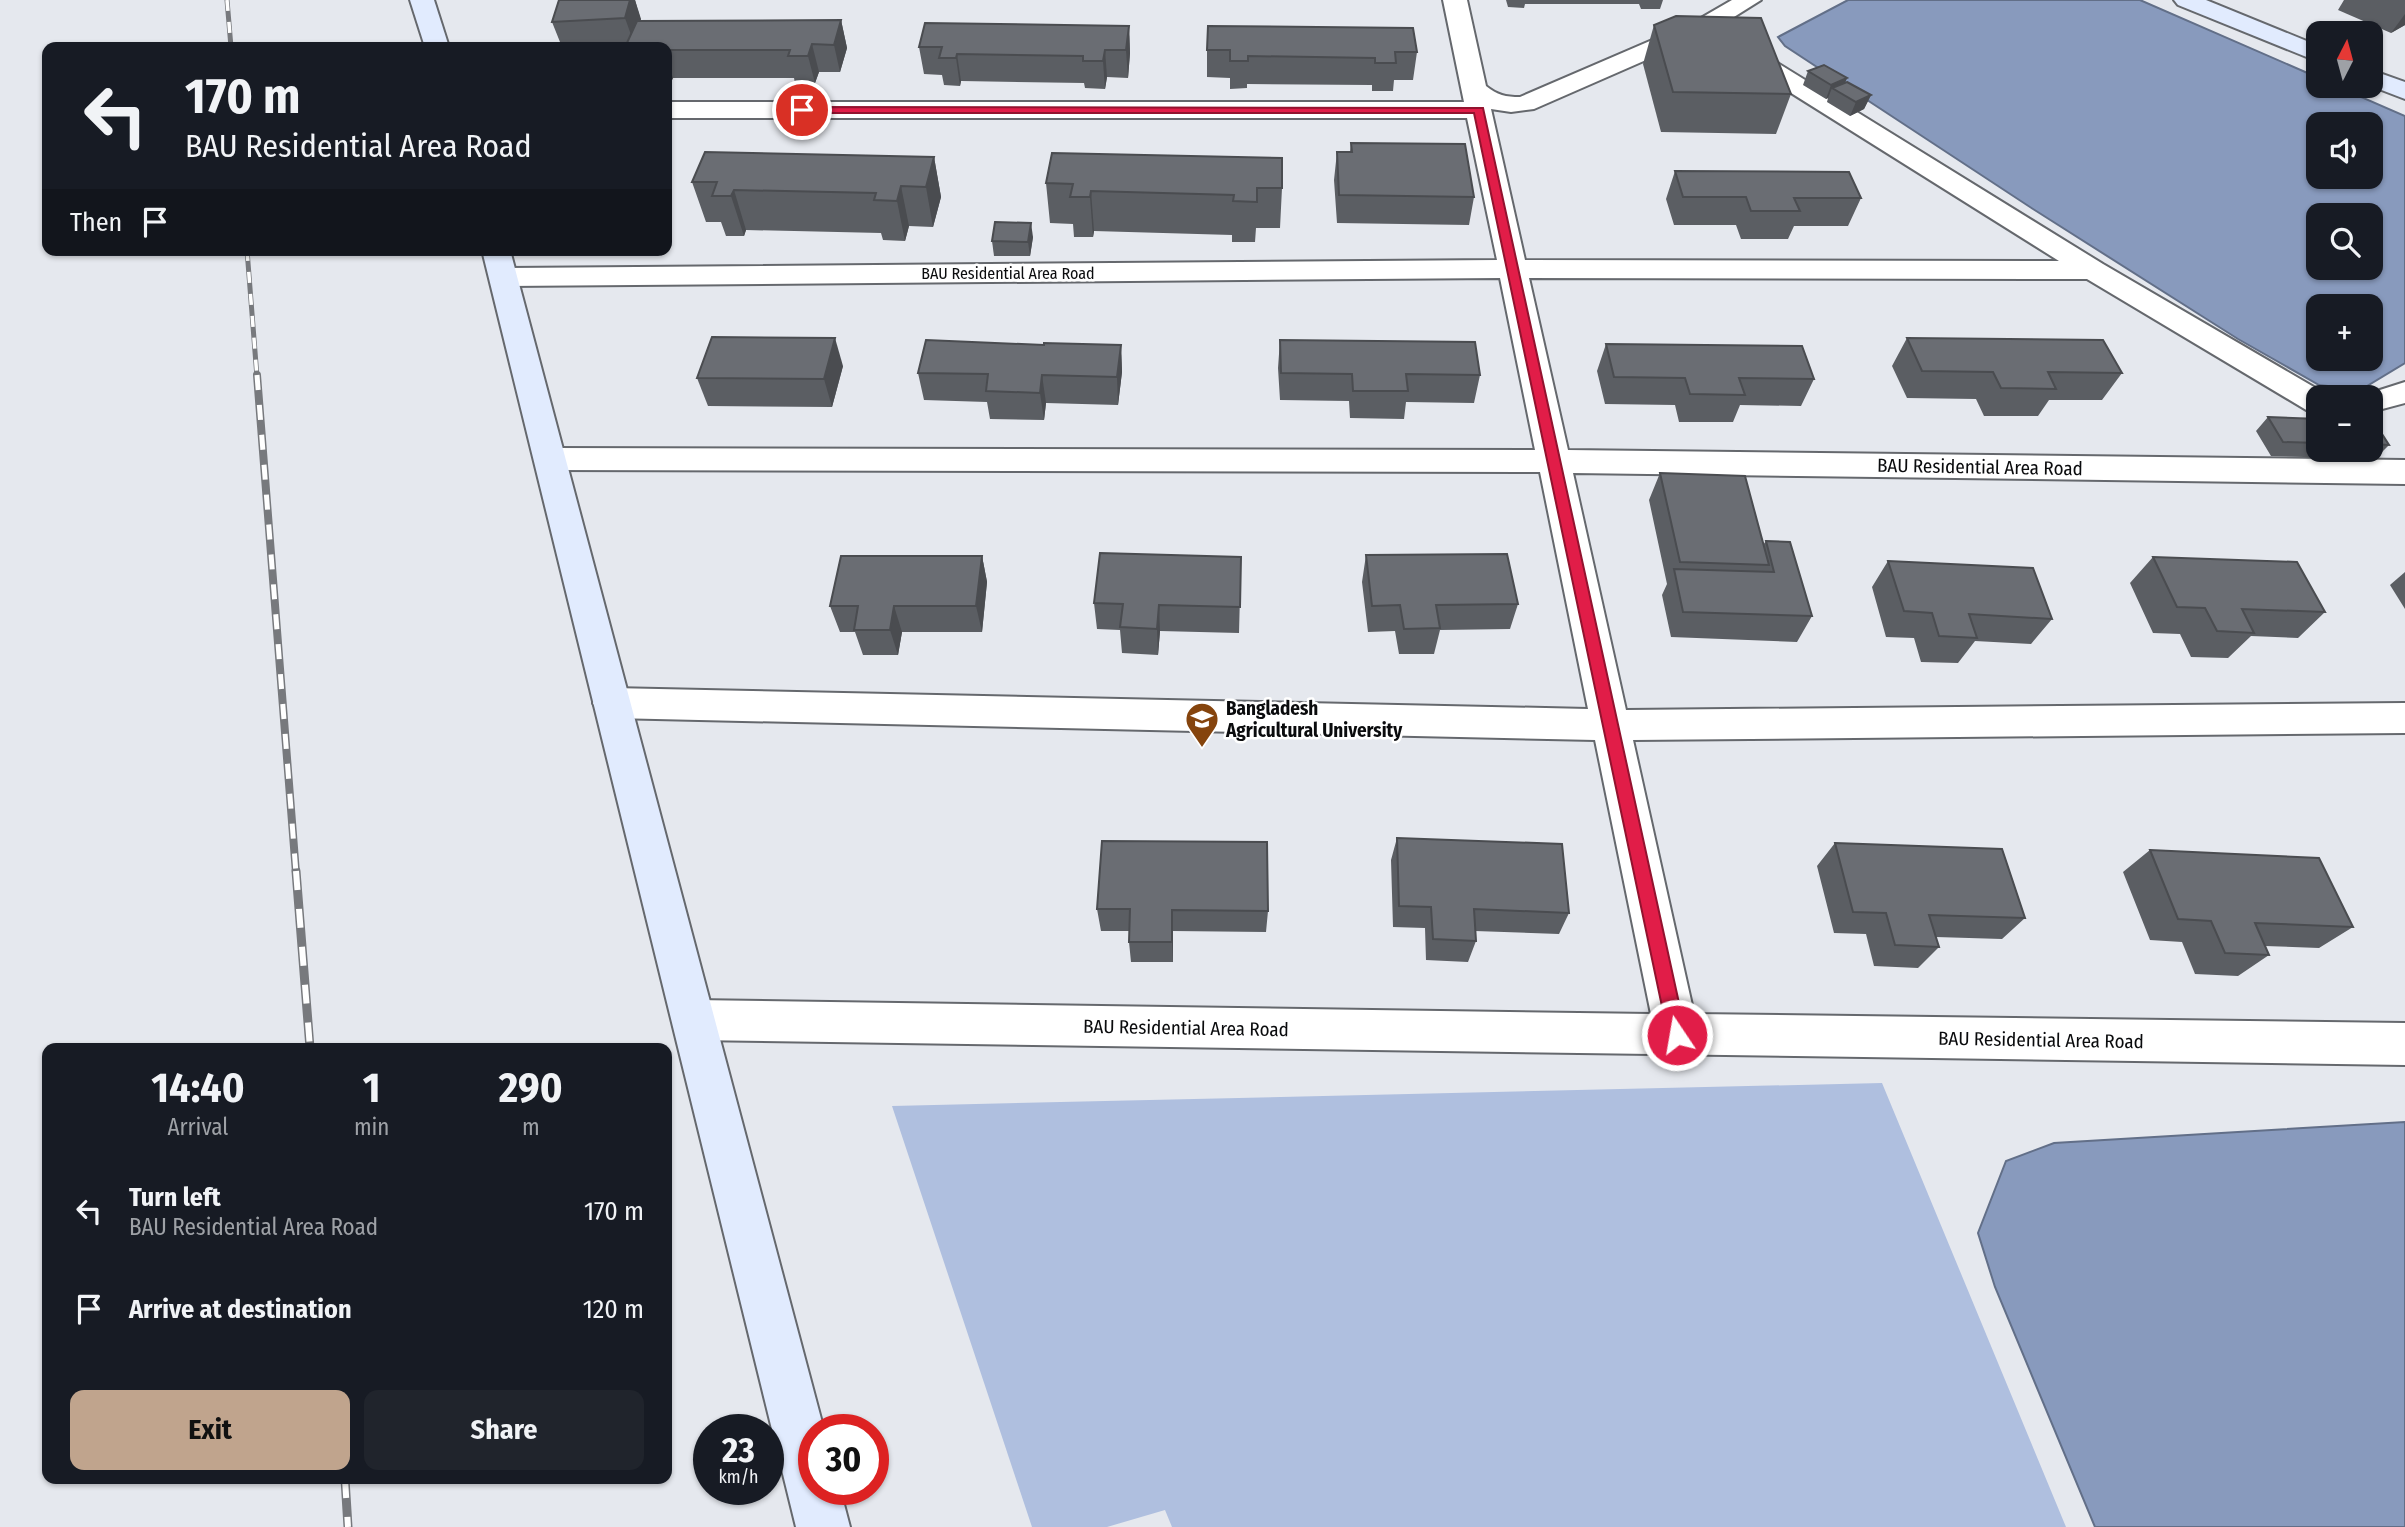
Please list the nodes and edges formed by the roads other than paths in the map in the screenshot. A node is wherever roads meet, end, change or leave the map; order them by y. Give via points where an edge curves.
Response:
1 (422, 0) edge
2 (1455, 0) edge
3 (1749, 0) edge
4 (2186, 0) edge
5 (1702, 27) junction
6 (435, 42) edge
7 (2306, 50) edge
8 (2384, 82) edge
9 (2405, 91) edge
10 (1477, 100) junction
11 (672, 110) edge
12 (500, 264) edge
13 (1513, 269) junction
14 (2093, 270) junction
15 (2405, 392) edge
16 (2306, 396) edge
17 (2383, 398) edge
18 (550, 459) junction
19 (1555, 461) junction
20 (2405, 472) edge
21 (612, 703) junction
22 (2405, 718) edge
23 (1611, 725) junction
24 (694, 1020) junction
25 (1677, 1035) junction
26 (2405, 1044) edge
27 (823, 1527) edge

1 - 6 street
2 - 10 street
3 - 5 street
4 - 7 street
5 - 10 street via 1525,104
5 - 14 street
8 - 9 street
10 - 11 street
10 - 13 street
12 - 13 street, BAU Residential Area Road
12 - 18 street
13 - 14 street, BAU Residential Area Road
13 - 19 street
14 - 16 street
15 - 17 street
18 - 19 street, BAU Residential Area Road
18 - 21 street
19 - 20 street, BAU Residential Area Road
19 - 23 street
21 - 23 street
21 - 24 street
22 - 23 street
23 - 25 street
24 - 25 street, BAU Residential Area Road
24 - 27 street
25 - 26 street, BAU Residential Area Road

